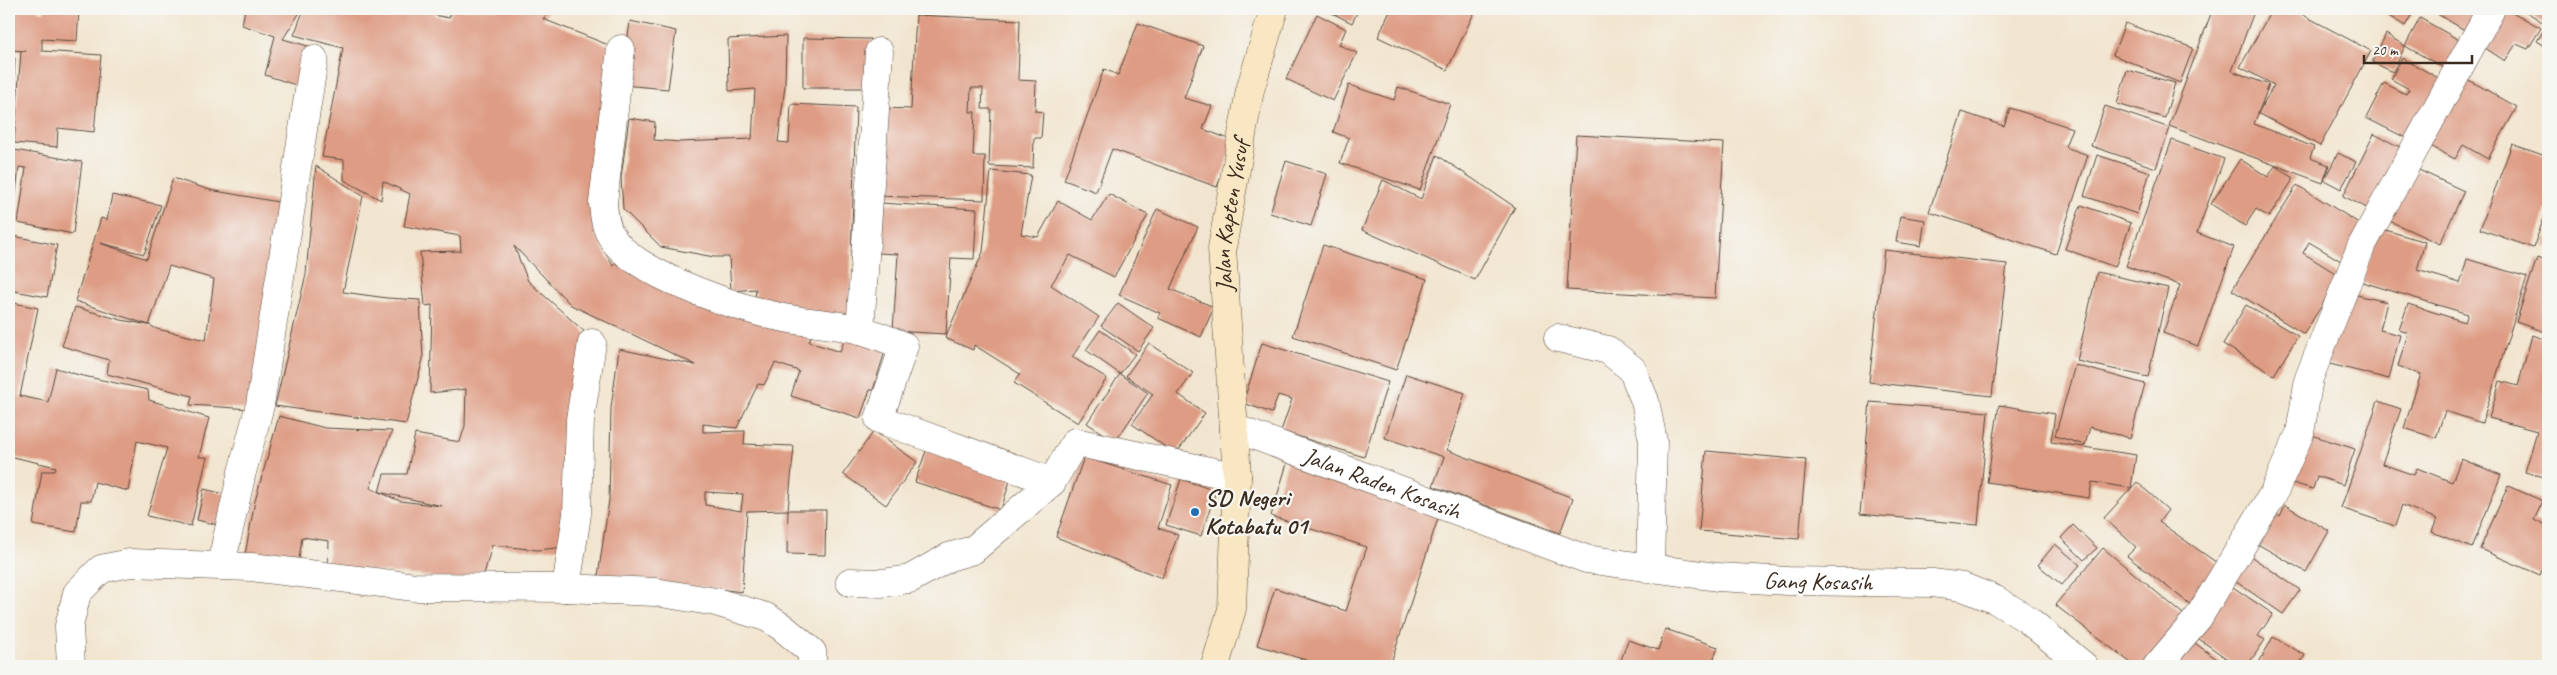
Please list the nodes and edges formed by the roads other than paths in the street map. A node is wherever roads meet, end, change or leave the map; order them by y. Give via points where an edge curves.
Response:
1 (1274, 9) edge
2 (2491, 9) edge
3 (621, 50) dead end
4 (879, 52) dead end
5 (314, 59) dead end
6 (860, 330) junction
7 (1558, 338) dead end
8 (592, 343) dead end
9 (1234, 428) junction
10 (1237, 477) junction
11 (1052, 482) junction
12 (1531, 537) joint
13 (221, 565) junction
14 (1650, 569) junction
15 (850, 582) dead end
16 (566, 588) junction
17 (71, 666) edge
18 (812, 666) edge
19 (1215, 666) edge
20 (2084, 666) edge
21 (2157, 666) edge

1 - 9 main road, Jalan Kapten Yusuf via 1250,90 1222,248
2 - 21 street via 2361,247 2308,378 2300,433 2273,494 2198,618
3 - 6 street via 603,204 611,238 622,251 664,278 732,303 774,316
4 - 6 street
5 - 13 street via 260,405
6 - 11 street via 904,346 878,419
7 - 14 street via 1608,350 1632,369 1646,401 1653,441
8 - 16 street via 580,420 576,514
9 - 10 main road, Jalan Kapten Yusuf
9 - 12 street, Jalan Raden Kosasih
10 - 11 street via 1075,442
10 - 19 main road, Jalan Kapten Yusuf via 1232,609
11 - 15 street via 973,550 949,557 910,579 882,583
12 - 14 street, Gang Kosasih via 1586,559
13 - 16 street via 415,587
13 - 17 street via 130,563 101,569 77,593 69,626
14 - 20 street, Gang Kosasih via 1762,580 1932,583 1963,587 1996,600 2027,619
16 - 18 street via 655,592 742,609 766,617 782,627 812,652

